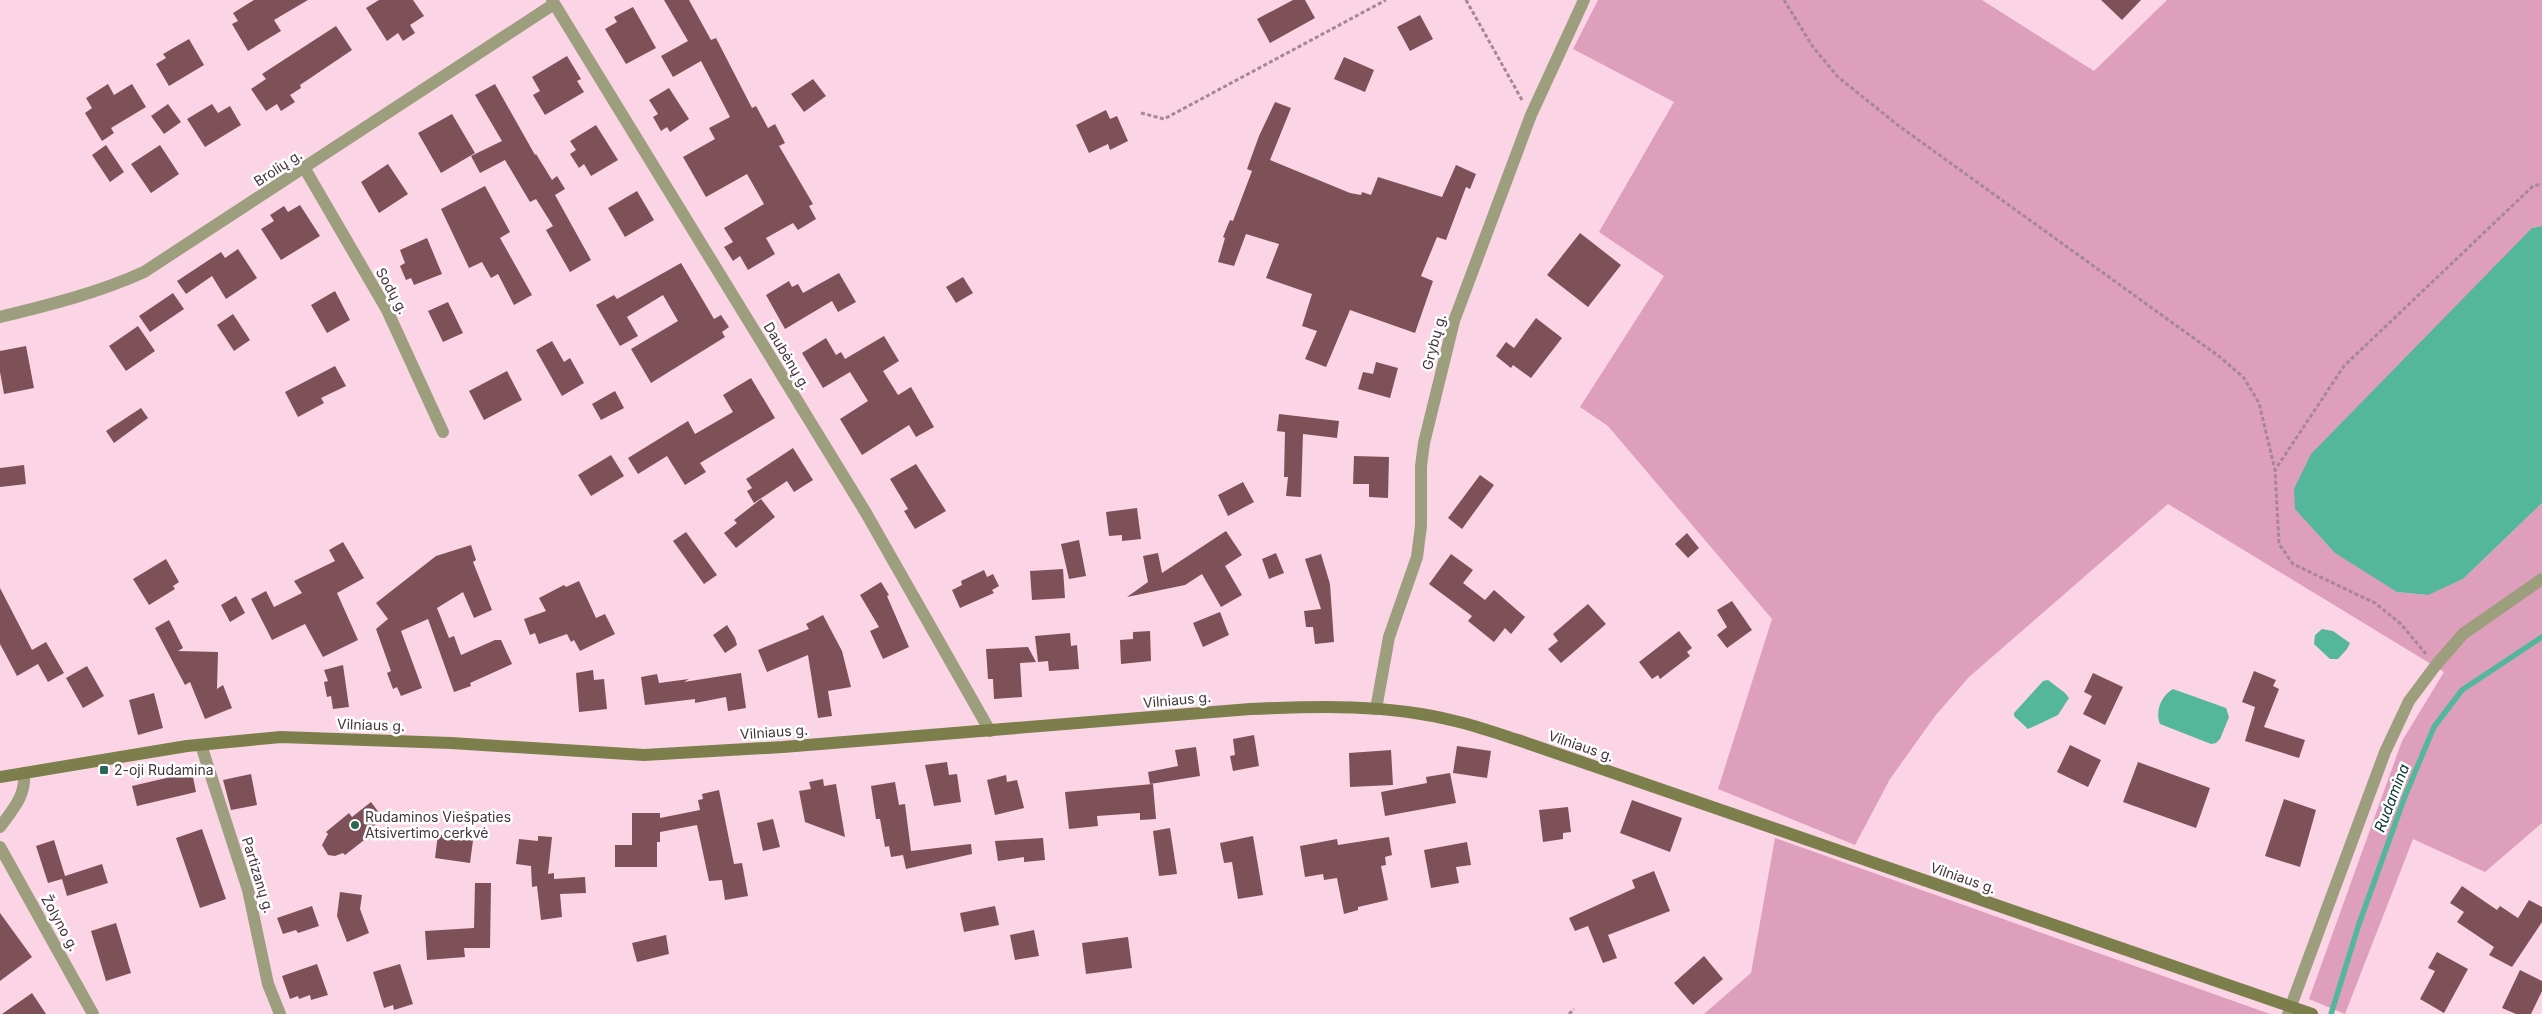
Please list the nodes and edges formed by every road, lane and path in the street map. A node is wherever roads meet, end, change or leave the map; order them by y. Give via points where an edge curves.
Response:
1 (1386, 0) edge
2 (1466, 0) edge
3 (1584, 0) edge
4 (1784, 0) edge
5 (553, 2) edge
6 (1141, 113) dead end
7 (1531, 115) junction
8 (305, 168) junction
9 (2542, 184) edge
10 (0, 318) edge
11 (443, 432) dead end
12 (2275, 470) junction
13 (2542, 578) edge
14 (2436, 665) junction
15 (1376, 709) junction
16 (990, 730) junction
17 (201, 745) junction
18 (24, 773) junction
19 (0, 777) edge
20 (0, 827) edge
21 (0, 847) edge
22 (1574, 1009) dead end
23 (2290, 1010) edge
24 (2309, 1013) edge
25 (93, 1014) edge
26 (280, 1014) edge
27 (1569, 1014) edge

1 - 6 path via 1164,119
2 - 7 path
3 - 7 street, Grybų g.
4 - 12 path via 1838,77 1898,126 2220,357 2244,378 2259,403
5 - 8 street, Brolių g.
5 - 16 street, Daubėnų g. via 866,513
7 - 15 street, Grybų g. via 1454,321 1424,442 1417,557 1390,637
8 - 10 street, Brolių g. via 144,272 70,300
8 - 11 street, Sodų g. via 387,310
9 - 12 path via 2533,186 2344,366
12 - 14 path via 2279,544 2293,564 2374,603 2401,624
13 - 14 street via 2463,634
14 - 23 street via 2409,702 2385,752
15 - 16 main road, Vilniaus g. via 1317,706 1250,709
15 - 23 main road, Vilniaus g. via 1454,720 1520,741
16 - 17 main road, Vilniaus g. via 644,755 451,742 282,737
17 - 18 main road, Vilniaus g.
17 - 26 street, Partizanų g. via 248,890 268,984
18 - 19 main road, Vilniaus g.
18 - 20 street via 25,786 21,798
21 - 25 street, Žolyno g.
22 - 27 path
23 - 24 main road, Vilniaus g.

